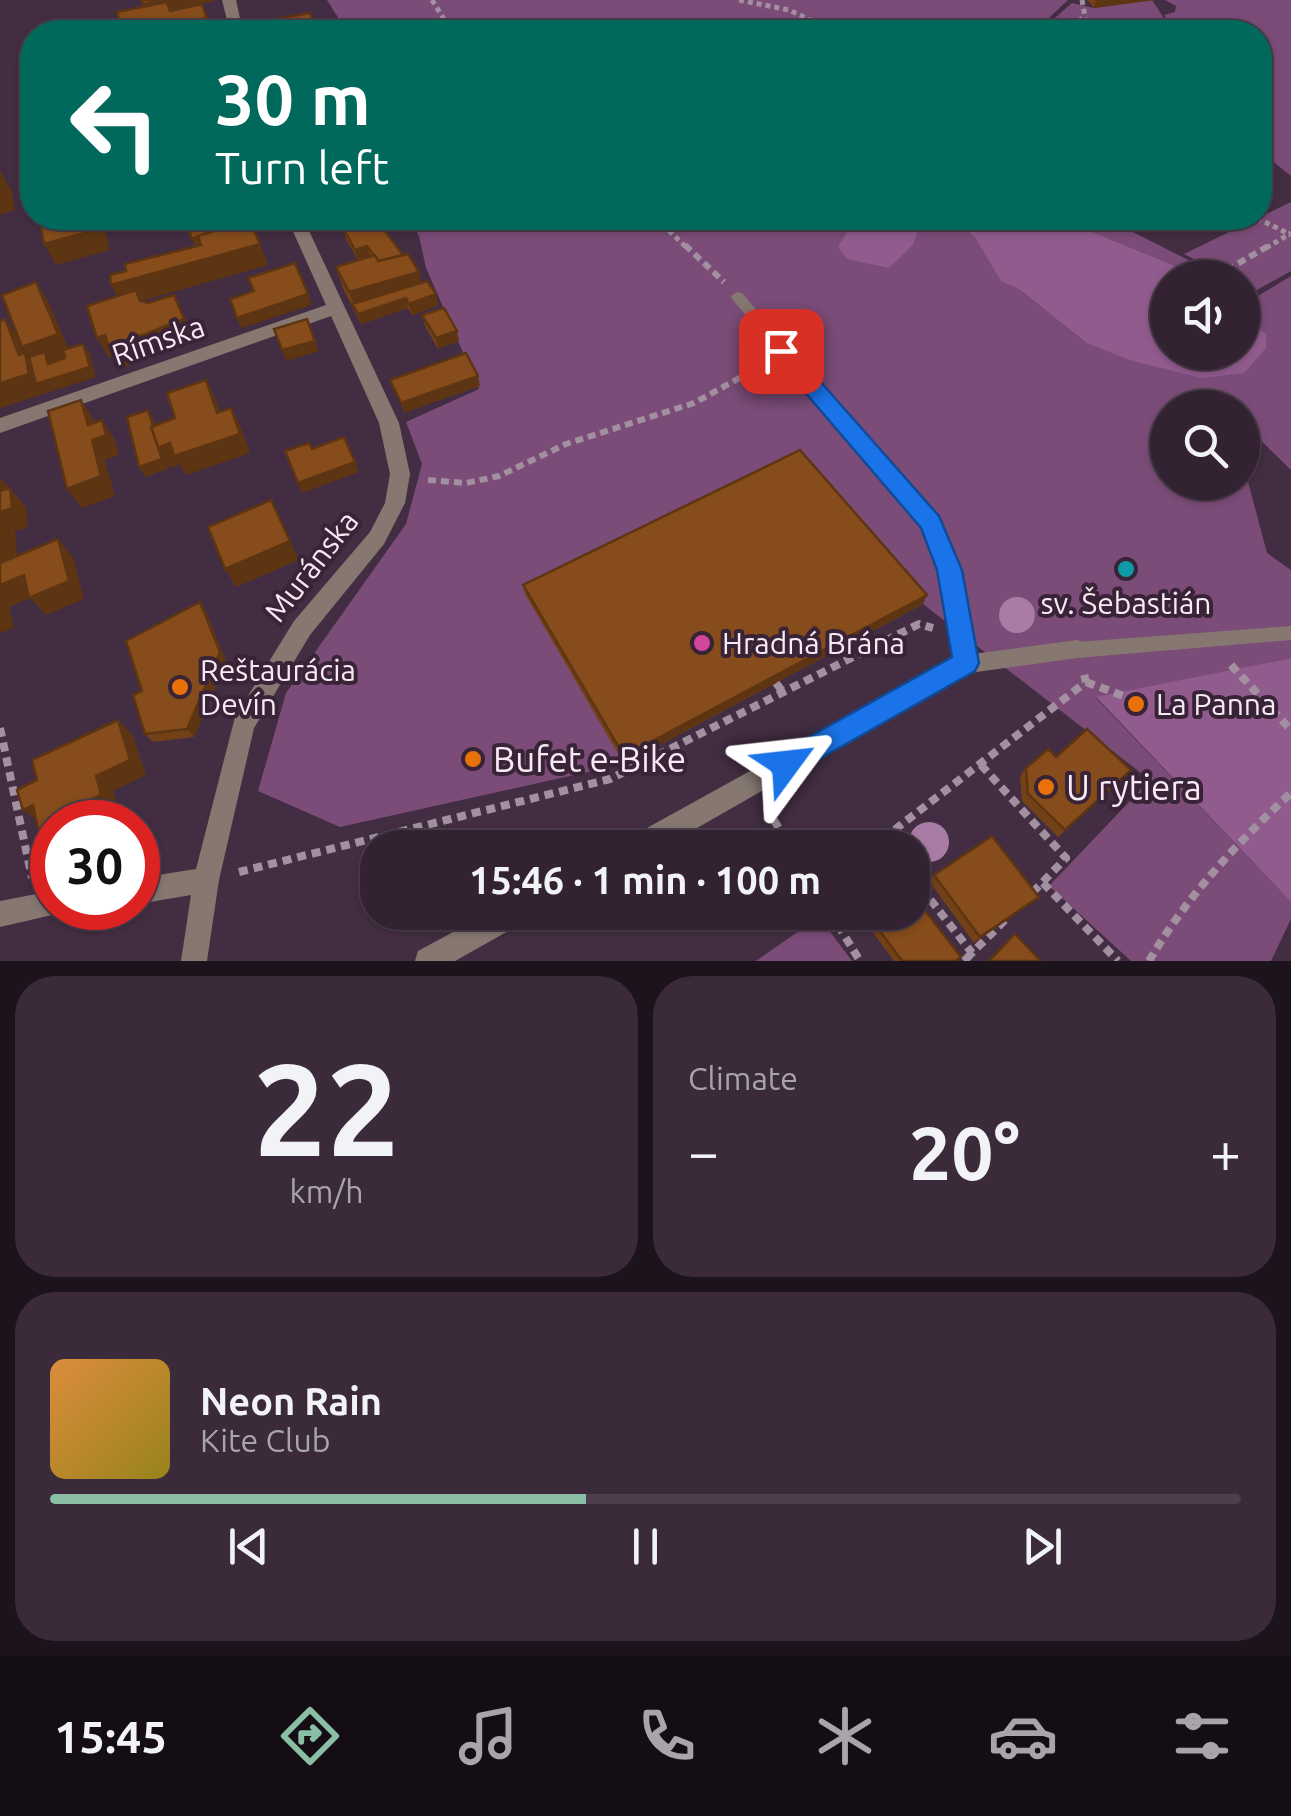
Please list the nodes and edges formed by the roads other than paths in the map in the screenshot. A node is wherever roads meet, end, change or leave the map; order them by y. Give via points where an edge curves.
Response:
1 (300, 230) edge
2 (736, 296) road end
3 (335, 308) junction
4 (0, 426) edge
5 (1291, 633) edge
6 (1077, 650) joint
7 (966, 663) junction
8 (669, 830) edge
9 (206, 880) junction
10 (160, 887) edge
11 (30, 908) edge
12 (0, 914) edge
13 (484, 930) edge
14 (194, 961) edge
15 (428, 961) edge

1 - 3 street, Muránska
2 - 7 lane via 931,523 950,570
3 - 4 street, Rímska
3 - 9 street, Muránska via 389,423 400,474 395,503 377,538 302,628 244,725
5 - 6 lane
6 - 7 street
7 - 8 street
9 - 10 street
9 - 14 street, Muránska
11 - 12 street
13 - 15 street

